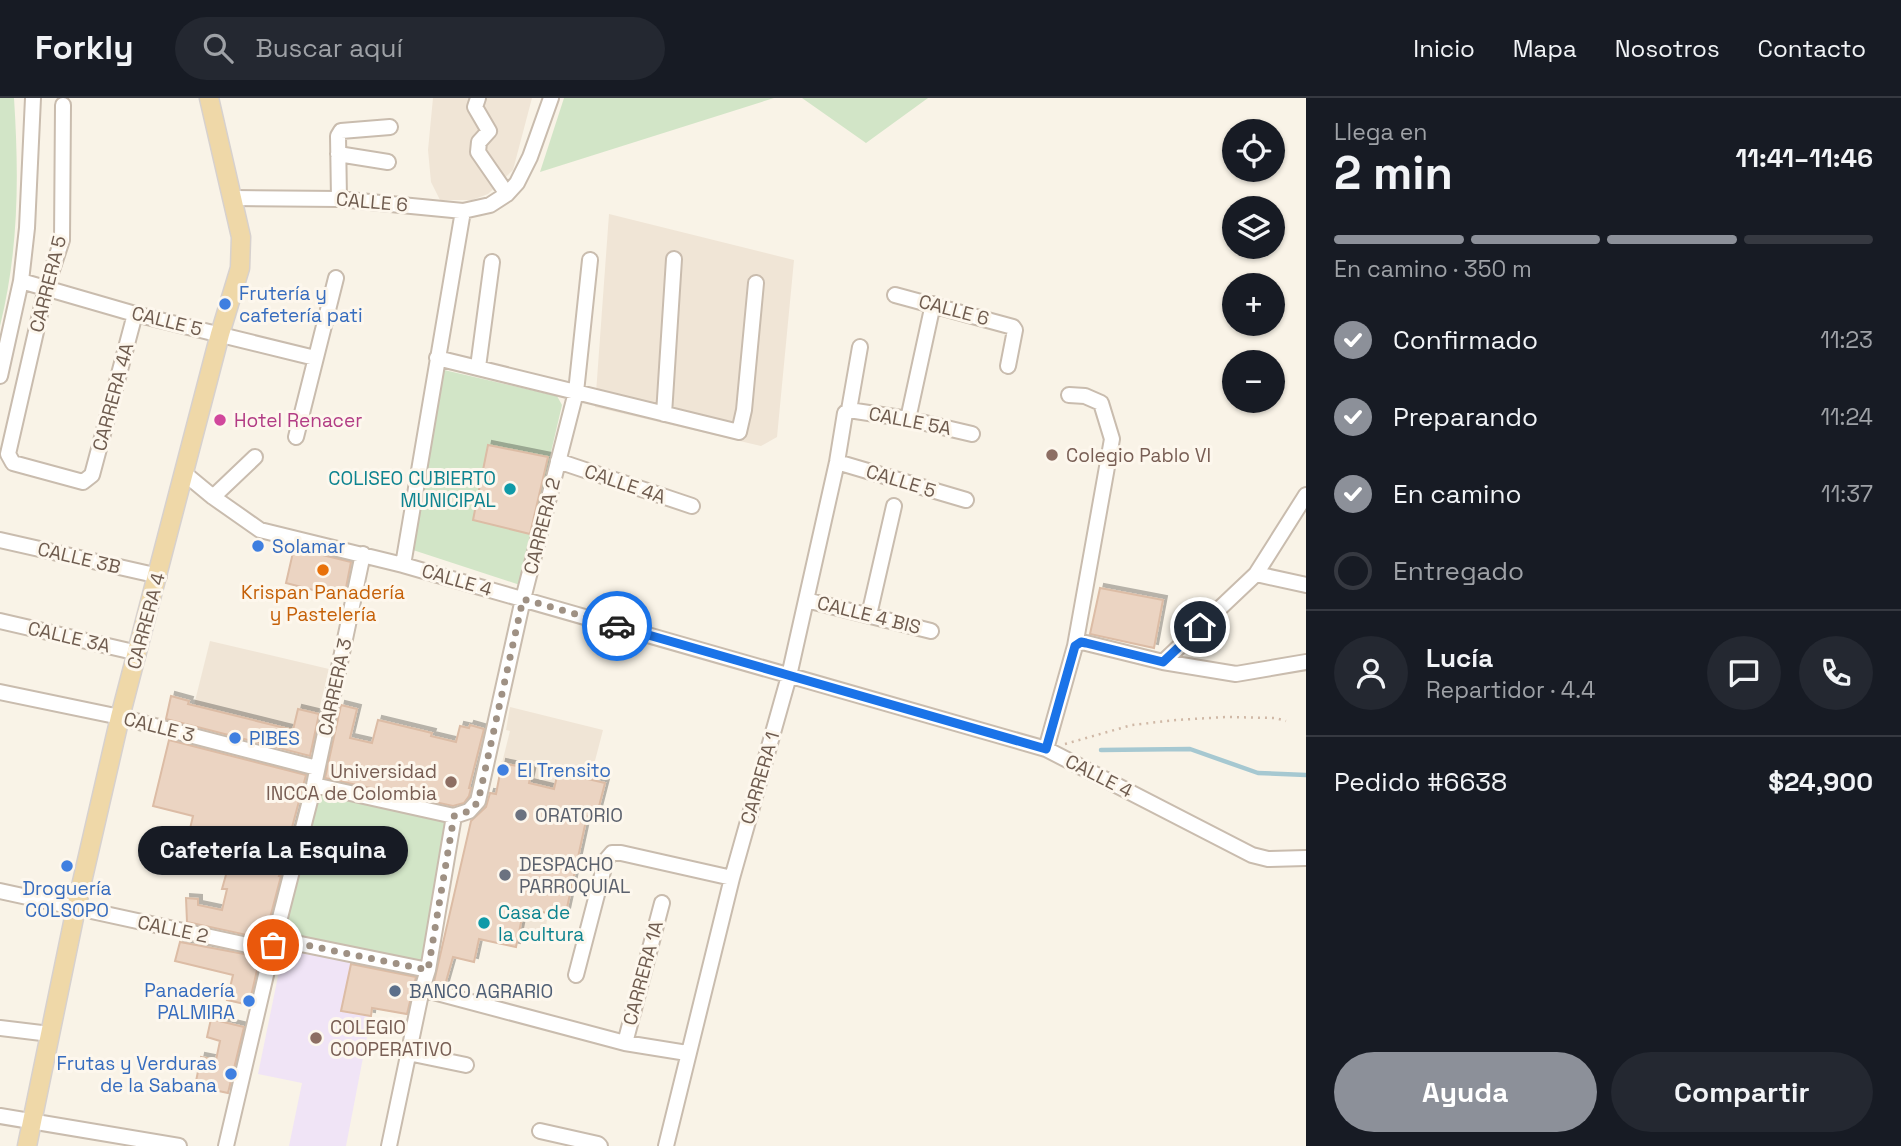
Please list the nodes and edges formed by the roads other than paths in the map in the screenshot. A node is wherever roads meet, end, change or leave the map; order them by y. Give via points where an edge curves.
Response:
1 (33, 98) edge
2 (209, 98) edge
3 (478, 98) edge
4 (551, 98) edge
5 (63, 106) dead end
6 (390, 127) dead end
7 (338, 154) junction
8 (388, 162) dead end
9 (507, 194) junction
10 (233, 198) junction
11 (338, 199) junction
12 (463, 211) junction
13 (674, 259) dead end
14 (590, 260) dead end
15 (492, 262) dead end
16 (336, 278) dead end
17 (21, 281) junction
18 (756, 283) dead end
19 (46, 288) junction
20 (895, 295) dead end
21 (933, 304) junction
22 (135, 314) junction
23 (220, 334) junction
24 (860, 347) dead end
25 (315, 358) junction
26 (437, 358) junction
27 (1008, 366) dead end
28 (478, 367) junction
29 (0, 376) edge
30 (576, 392) junction
31 (1069, 395) dead end
32 (849, 410) junction
33 (664, 414) junction
34 (908, 419) junction
35 (972, 434) dead end
36 (296, 437) dead end
37 (255, 457) dead end
38 (558, 461) junction
39 (836, 462) junction
40 (184, 473) junction
41 (89, 480) joint
42 (1306, 495) edge
43 (213, 497) junction
44 (966, 500) dead end
45 (692, 506) dead end
46 (894, 506) dead end
47 (0, 540) edge
48 (363, 554) junction
49 (403, 565) junction
50 (1256, 574) junction
51 (159, 576) junction
52 (1306, 585) edge
53 (523, 599) junction
54 (806, 600) junction
55 (869, 615) junction
56 (0, 621) edge
57 (931, 631) dead end
58 (1075, 646) junction
59 (138, 653) junction
60 (1163, 662) junction
61 (1306, 662) edge
62 (789, 676) junction
63 (0, 692) edge
64 (120, 717) junction
65 (1046, 749) junction
66 (317, 768) junction
67 (314, 785) junction
68 (454, 816) junction
69 (1306, 858) edge
70 (732, 878) junction
71 (0, 891) edge
72 (662, 903) dead end
73 (76, 908) junction
74 (273, 945) junction
75 (428, 970) junction
76 (576, 975) dead end
77 (422, 989) junction
78 (0, 1028) edge
79 (50, 1034) junction
80 (625, 1043) junction
81 (408, 1053) junction
82 (687, 1053) junction
83 (466, 1065) dead end
84 (0, 1116) edge
85 (33, 1122) junction
86 (540, 1131) dead end
87 (127, 1142) edge
88 (27, 1146) edge
89 (179, 1146) edge
90 (226, 1146) edge
91 (389, 1146) edge
92 (600, 1146) edge
93 (666, 1146) edge

1 - 17 street, CARRERA 5
2 - 10 main road, CARRERA 4
3 - 9 street via 475,107 489,131 479,142 478,152
4 - 9 street via 530,157
5 - 19 street, CARRERA 5 via 62,240
6 - 7 street via 341,131
7 - 8 street
7 - 11 street
9 - 12 street, CALLE 6 via 489,205
10 - 11 street, CALLE 6
10 - 23 main road, CARRERA 4 via 241,237 240,268
11 - 12 street, CALLE 6
12 - 26 street
13 - 33 street
14 - 30 street, CARRERA 2
15 - 28 street
16 - 25 street
17 - 19 street, CALLE 5
17 - 29 street, CARRERA 5
18 - 33 street via 739,432
19 - 22 street, CALLE 5
19 - 41 street, CARRERA 5 via 9,459
20 - 21 street, CALLE 6
21 - 27 street, CALLE 6 via 1013,327
21 - 34 street
22 - 23 street, CALLE 5
22 - 41 street, CARRERA 4A
23 - 25 street, CALLE 5
23 - 40 main road, CARRERA 4
24 - 32 street, CARRERA 1
25 - 36 street
26 - 28 street
26 - 49 street
28 - 30 street
30 - 33 street
30 - 38 street, CARRERA 2
31 - 58 street via 1101,403 1112,439
32 - 34 street, CALLE 5A
32 - 39 street, CARRERA 1
34 - 35 street, CALLE 5A
37 - 43 street
38 - 45 street, CALLE 4A
38 - 53 street, CARRERA 2
39 - 44 street, CALLE 5
39 - 54 street, CARRERA 1
40 - 43 street, CALLE 4
40 - 51 main road, CARRERA 4
42 - 50 street
43 - 48 street, CALLE 4 via 260,530
46 - 55 street
47 - 51 street, CALLE 3B
48 - 49 street, CALLE 4
48 - 66 street, CARRERA 3
49 - 53 street, CALLE 4
50 - 52 street
50 - 60 street
51 - 59 main road, CARRERA 4
53 - 62 street, CALLE 4
53 - 68 street, CARRERA 2 via 478,802
54 - 55 street, CALLE 4 BIS
54 - 62 street, CARRERA 1
55 - 57 street, CALLE 4 BIS
56 - 59 street, CALLE 3A
58 - 60 street via 1081,642
58 - 65 street
59 - 64 main road, CARRERA 4
60 - 61 street via 1236,674
62 - 65 street, CALLE 4
62 - 70 street, CARRERA 1
63 - 64 street, CALLE 3
64 - 66 street, CALLE 3
64 - 73 main road, CARRERA 4
65 - 69 street, CALLE 4 via 1252,855
66 - 67 street, CARRERA 3
67 - 68 street
67 - 74 street, CARRERA 3
68 - 75 street
70 - 76 street via 612,853 606,860
70 - 82 street, CARRERA 1
71 - 73 street, CALLE 2
72 - 80 street, CARRERA 1A
73 - 74 street, CALLE 2 via 261,948
73 - 79 main road, CARRERA 4
74 - 75 street, CALLE 2 via 286,941
74 - 90 street, CARRERA 3
75 - 77 street
77 - 80 street
77 - 81 street
78 - 79 street
79 - 85 main road, CARRERA 4
80 - 82 street
81 - 83 street
81 - 91 street
82 - 93 street, CARRERA 1
84 - 85 street
85 - 87 street
85 - 88 main road, CARRERA 4
86 - 92 street
87 - 89 street

